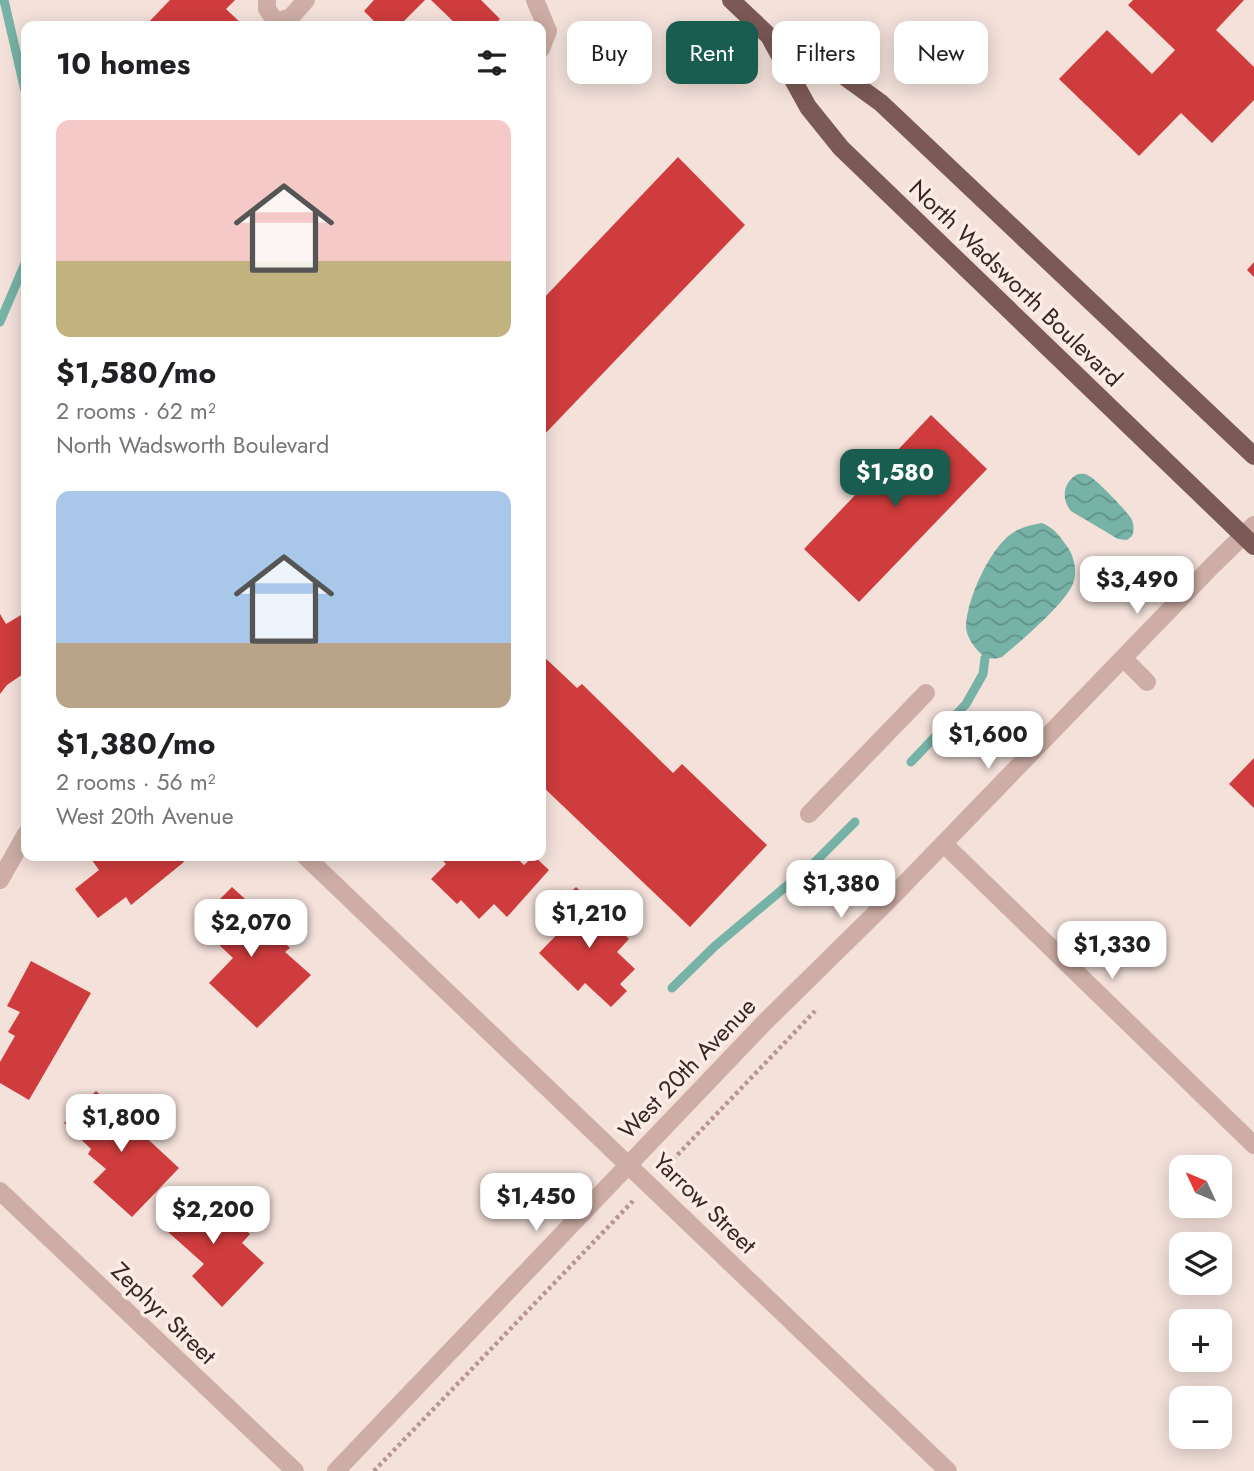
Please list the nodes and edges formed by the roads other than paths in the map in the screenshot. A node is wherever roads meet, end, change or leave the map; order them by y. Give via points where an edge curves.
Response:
1 (267, 0) edge
2 (306, 0) edge
3 (535, 0) edge
4 (731, 0) edge
5 (275, 21) edge
6 (279, 21) edge
7 (544, 21) edge
8 (769, 36) junction
9 (1254, 456) edge
10 (1250, 536) edge
11 (1123, 659) junction
12 (1147, 682) dead end
13 (926, 693) dead end
14 (809, 814) dead end
15 (21, 843) edge
16 (944, 844) junction
17 (310, 861) edge
18 (0, 880) edge
19 (1254, 1145) edge
20 (628, 1164) junction
21 (0, 1191) edge
22 (295, 1471) edge
23 (336, 1471) edge
24 (948, 1471) edge

1 - 5 street
2 - 6 street via 291,17
3 - 7 street
4 - 8 main road, North Wadsworth Boulevard
8 - 9 main road, North Wadsworth Boulevard via 841,74 881,103
8 - 10 main road, North Wadsworth Boulevard via 808,107 841,148
10 - 11 street, West 20th Avenue
11 - 12 street
11 - 16 street, West 20th Avenue
13 - 14 street
15 - 18 street
16 - 19 street
16 - 20 street, West 20th Avenue
17 - 20 street, Yarrow Street
20 - 23 street, West 20th Avenue
20 - 24 street, Yarrow Street
21 - 22 street, Zephyr Street

